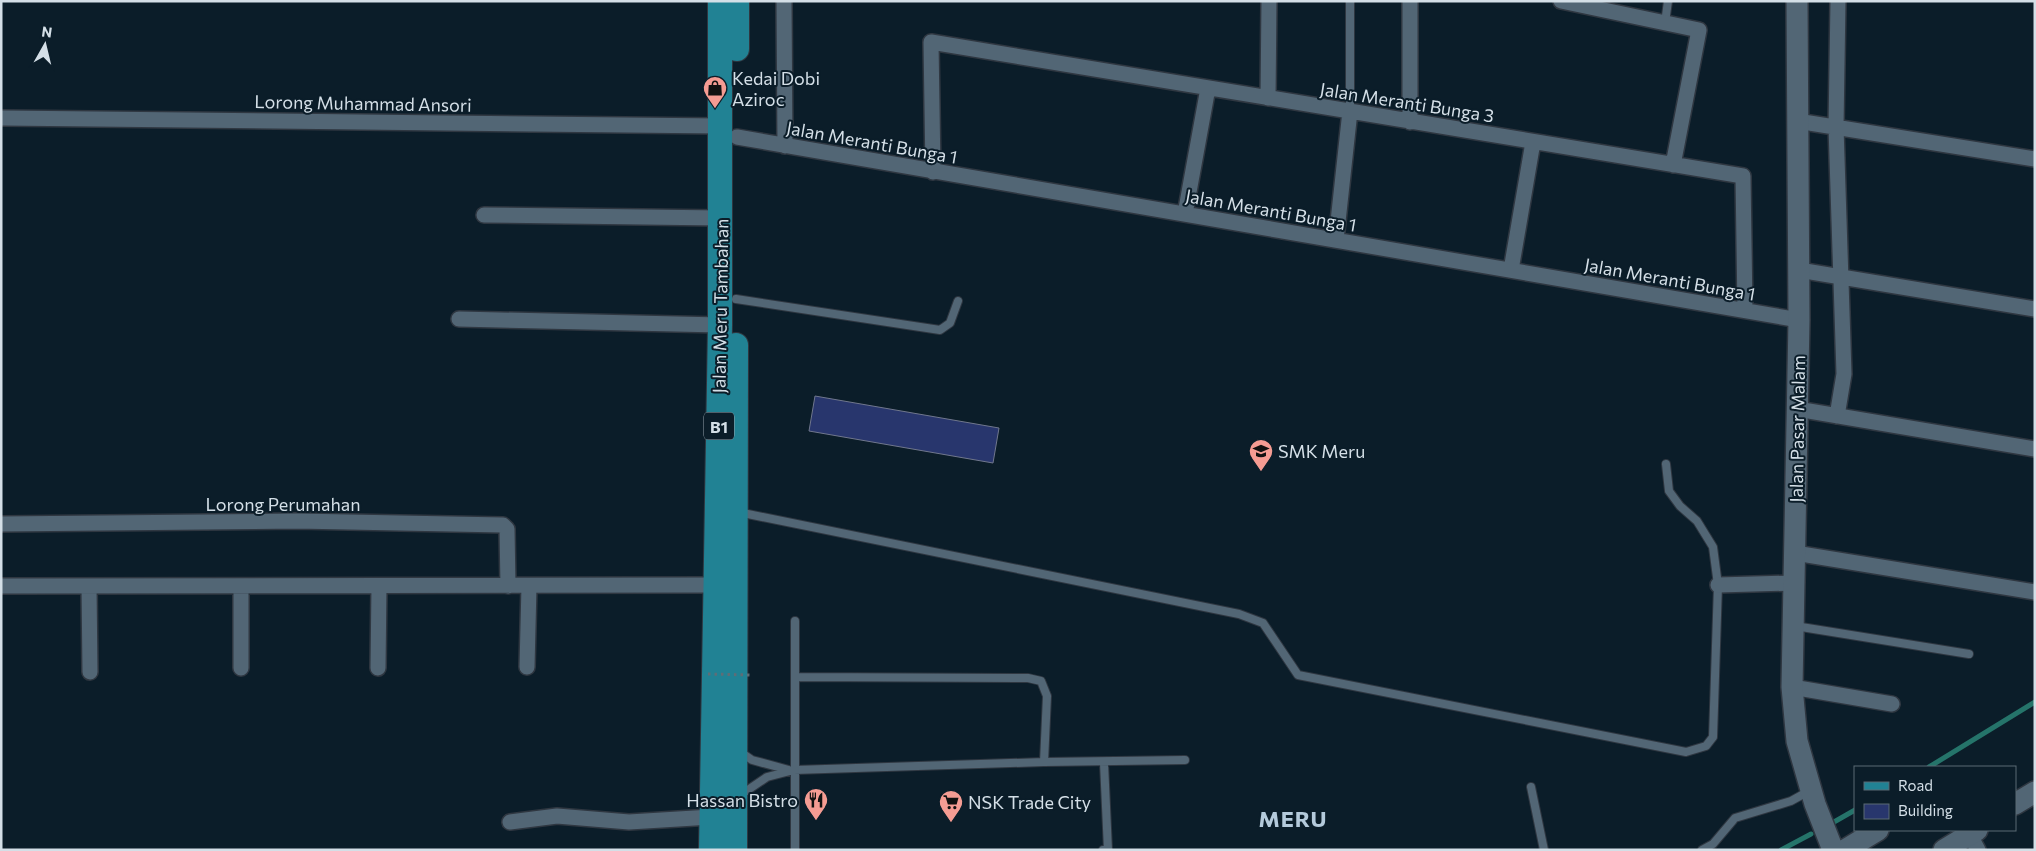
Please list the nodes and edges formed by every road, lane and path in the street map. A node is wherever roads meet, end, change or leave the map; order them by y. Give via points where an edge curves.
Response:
1 (720, 1) edge
2 (737, 1) edge
3 (784, 1) edge
4 (1269, 1) edge
5 (1350, 1) edge
6 (1410, 1) edge
7 (1561, 1) edge
8 (1668, 1) edge
9 (1797, 1) edge
10 (1838, 1) edge
11 (1664, 23) junction
12 (1208, 88) junction
13 (1268, 98) junction
14 (1350, 111) junction
15 (4, 118) dead end
16 (1797, 121) junction
17 (1410, 122) junction
18 (1836, 127) junction
19 (729, 131) junction
20 (1533, 142) junction
21 (785, 146) junction
22 (2035, 160) edge
23 (1673, 165) junction
24 (933, 172) junction
25 (1184, 214) junction
26 (484, 215) dead end
27 (721, 218) junction
28 (1336, 240) junction
29 (1511, 270) junction
30 (1799, 270) junction
31 (1841, 277) junction
32 (736, 298) junction
33 (958, 301) dead end
34 (2035, 309) edge
35 (1745, 310) junction
36 (459, 320) dead end
37 (1799, 320) junction
38 (720, 325) junction
39 (1797, 409) junction
40 (1837, 416) junction
41 (2035, 449) edge
42 (1666, 464) dead end
43 (736, 512) junction
44 (1, 524) edge
45 (1795, 553) junction
46 (1794, 583) junction
47 (1718, 584) junction
48 (717, 585) junction
49 (1, 586) edge
50 (89, 586) junction
51 (242, 586) junction
52 (379, 586) junction
53 (508, 586) junction
54 (529, 586) junction
55 (2035, 592) edge
56 (796, 621) dead end
57 (1794, 625) junction
58 (1969, 654) dead end
59 (527, 667) dead end
60 (241, 668) dead end
61 (378, 668) dead end
62 (90, 672) dead end
63 (708, 674) dead end
64 (751, 675) dead end
65 (795, 677) junction
66 (1792, 687) junction
67 (1892, 704) dead end
68 (736, 749) junction
69 (1185, 760) dead end
70 (1044, 762) junction
71 (1104, 763) junction
72 (794, 770) junction
73 (1531, 787) dead end
74 (1813, 797) junction
75 (736, 798) junction
76 (711, 817) junction
77 (510, 822) dead end
78 (1876, 831) edge
79 (1975, 838) edge
80 (1836, 847) edge
81 (711, 850) edge
82 (735, 850) edge
83 (795, 850) edge
84 (1103, 850) edge
85 (1544, 850) edge
86 (1702, 850) edge
87 (1944, 850) edge

1 - 19 main road, Jalan Meru Tambahan / B1
2 - 19 main road, Jalan Meru Tambahan / B1
3 - 21 street
4 - 13 street
5 - 14 lane
6 - 17 street
7 - 11 street
8 - 11 lane
9 - 16 street, Jalan Pasar Malam
10 - 18 street
11 - 23 street via 1700,30
12 - 13 street, Jalan Meranti Bunga 3
12 - 24 street, Jalan Meranti Bunga 3 via 932,42
12 - 25 street
13 - 14 street, Jalan Meranti Bunga 3
14 - 17 street, Jalan Meranti Bunga 3
14 - 28 street
15 - 19 street, Lorong Muhammad Ansori
16 - 18 street
16 - 30 street, Jalan Pasar Malam
17 - 20 street, Jalan Meranti Bunga 3
18 - 22 street
18 - 31 street
19 - 21 street, Jalan Meranti Bunga 1
19 - 27 main road, Jalan Meru Tambahan / B1
19 - 32 main road, Jalan Meru Tambahan / B1
20 - 23 street, Jalan Meranti Bunga 3
20 - 29 street
21 - 24 street, Jalan Meranti Bunga 1
23 - 35 street, Jalan Meranti Bunga 3 via 1743,176
24 - 25 street, Jalan Meranti Bunga 1
25 - 28 street, Jalan Meranti Bunga 1
26 - 27 street
27 - 38 main road, Jalan Meru Tambahan / B1
28 - 29 street, Jalan Meranti Bunga 1
29 - 35 street, Jalan Meranti Bunga 1
30 - 31 street
30 - 37 street, Jalan Pasar Malam
31 - 34 street
31 - 40 street via 1844,374
32 - 33 lane via 940,330 950,323
32 - 43 main road, Jalan Meru Tambahan / B1
35 - 37 street, Jalan Meranti Bunga 1
36 - 38 street
37 - 39 street, Jalan Pasar Malam
38 - 48 main road, Jalan Meru Tambahan / B1
39 - 40 street
39 - 45 street, Jalan Pasar Malam
40 - 41 street
42 - 47 lane via 1669,491 1680,506 1697,520 1713,547
43 - 47 lane via 1239,614 1262,623 1298,675 1686,752 1706,746 1713,737
43 - 68 main road, Jalan Meru Tambahan / B1
44 - 53 street, Lorong Perumahan via 297,521 503,525 507,529
45 - 46 street, Jalan Pasar Malam
45 - 55 street
46 - 47 street
46 - 57 street, Jalan Pasar Malam
48 - 54 street
48 - 76 main road, Jalan Meru Tambahan / B1
49 - 50 street
50 - 51 street
50 - 62 street
51 - 52 street
51 - 60 street
52 - 53 street
52 - 61 street
53 - 54 street
54 - 59 street
56 - 65 lane
57 - 58 lane
57 - 66 street, Jalan Pasar Malam
63 - 64 path, bridge
65 - 70 lane via 1028,678 1041,681 1047,696
65 - 72 lane
66 - 67 street
66 - 74 street, Jalan Pasar Malam via 1797,741
68 - 72 lane via 752,760
68 - 75 main road, Jalan Meru Tambahan / B1
69 - 71 lane
70 - 71 lane
70 - 72 lane
71 - 84 lane via 1108,850
72 - 75 lane via 767,777
72 - 83 lane
73 - 85 lane
74 - 80 street, Jalan Pasar Malam
74 - 86 lane via 1736,818 1713,844
75 - 82 main road, Jalan Meru Tambahan / B1
76 - 77 street via 629,822 558,816
76 - 81 main road, Jalan Meru Tambahan / B1
78 - 80 street
79 - 87 street

